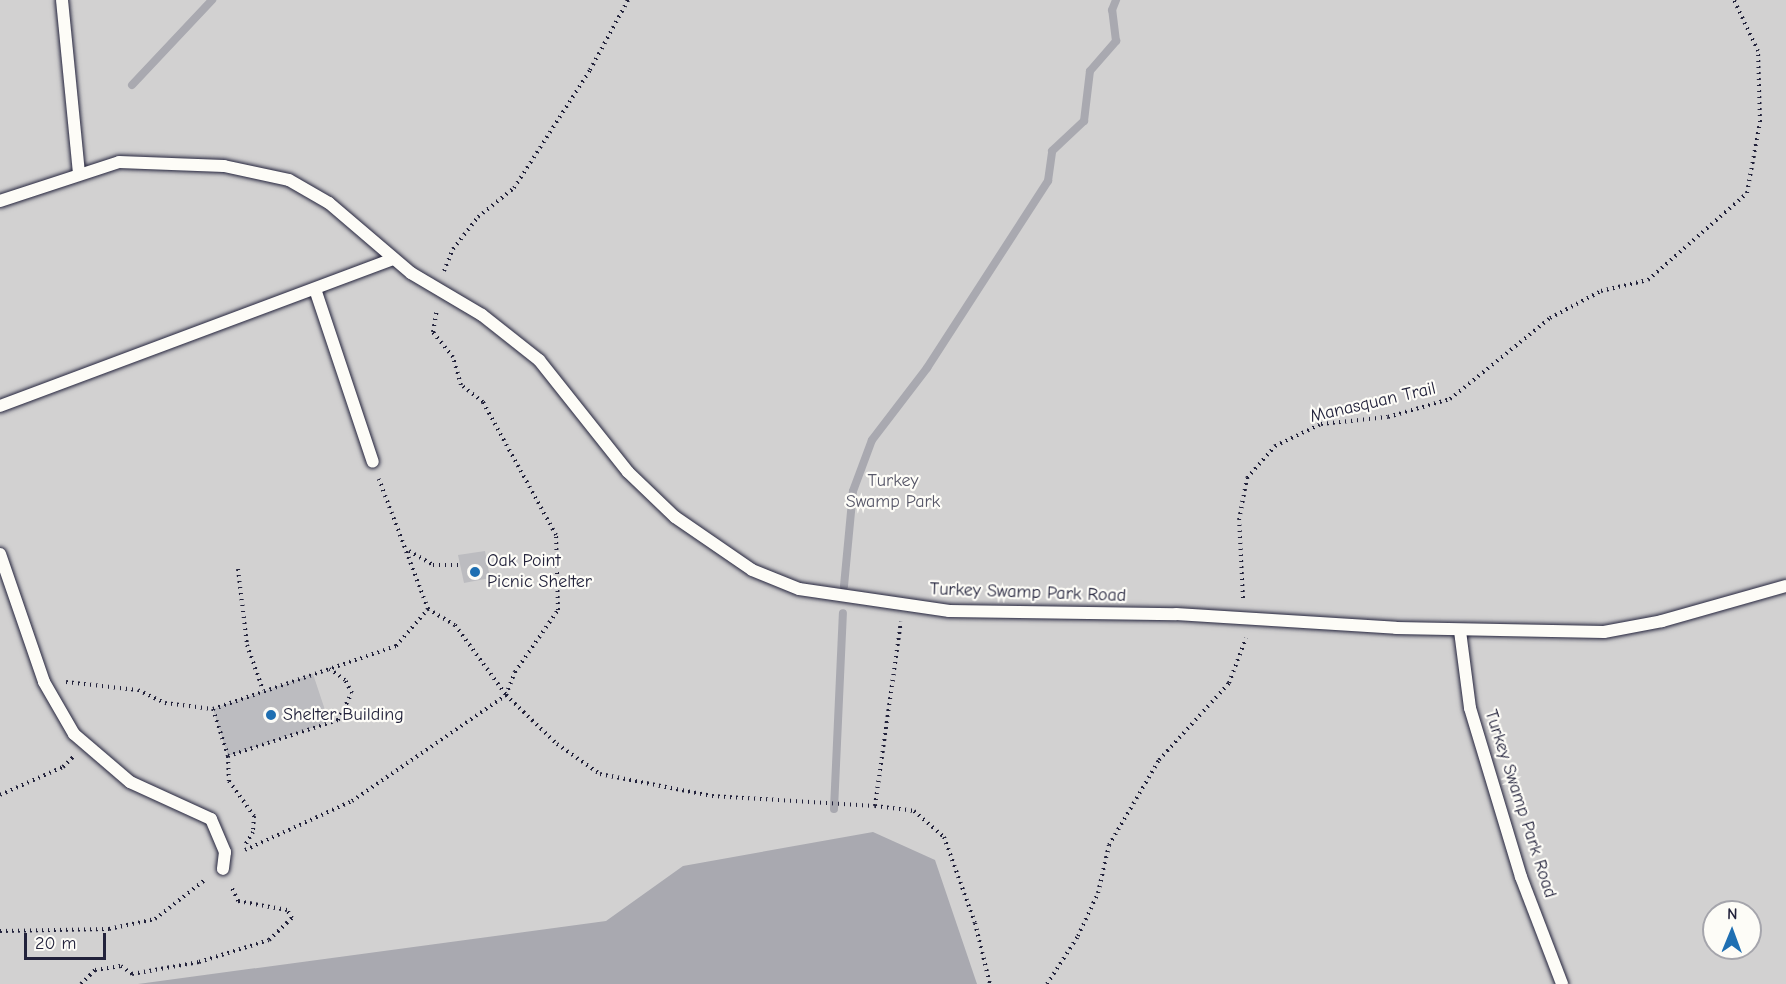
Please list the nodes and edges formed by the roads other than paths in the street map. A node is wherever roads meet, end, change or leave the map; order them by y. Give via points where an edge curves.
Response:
1 (62, 0) edge
2 (79, 173) junction
3 (0, 201) edge
4 (393, 259) junction
5 (315, 289) junction
6 (0, 406) edge
7 (373, 462) road end
8 (0, 554) edge
9 (1786, 586) edge
10 (1460, 630) junction
11 (223, 869) road end
12 (1563, 984) edge

1 - 2 lane
2 - 3 lane, Turkey Swamp Park Road
2 - 4 lane, Turkey Swamp Park Road via 119,162 159,161 267,173 328,203
4 - 5 lane
4 - 10 lane, Turkey Swamp Park Road via 482,315 539,360 643,487 731,556 799,589 949,611 1244,618
5 - 6 lane
5 - 7 lane
8 - 11 lane via 44,682 74,734 130,782 211,819 225,852
9 - 10 lane, Turkey Swamp Park Road via 1662,621 1604,632
10 - 12 lane, Turkey Swamp Park Road via 1470,708 1521,877

